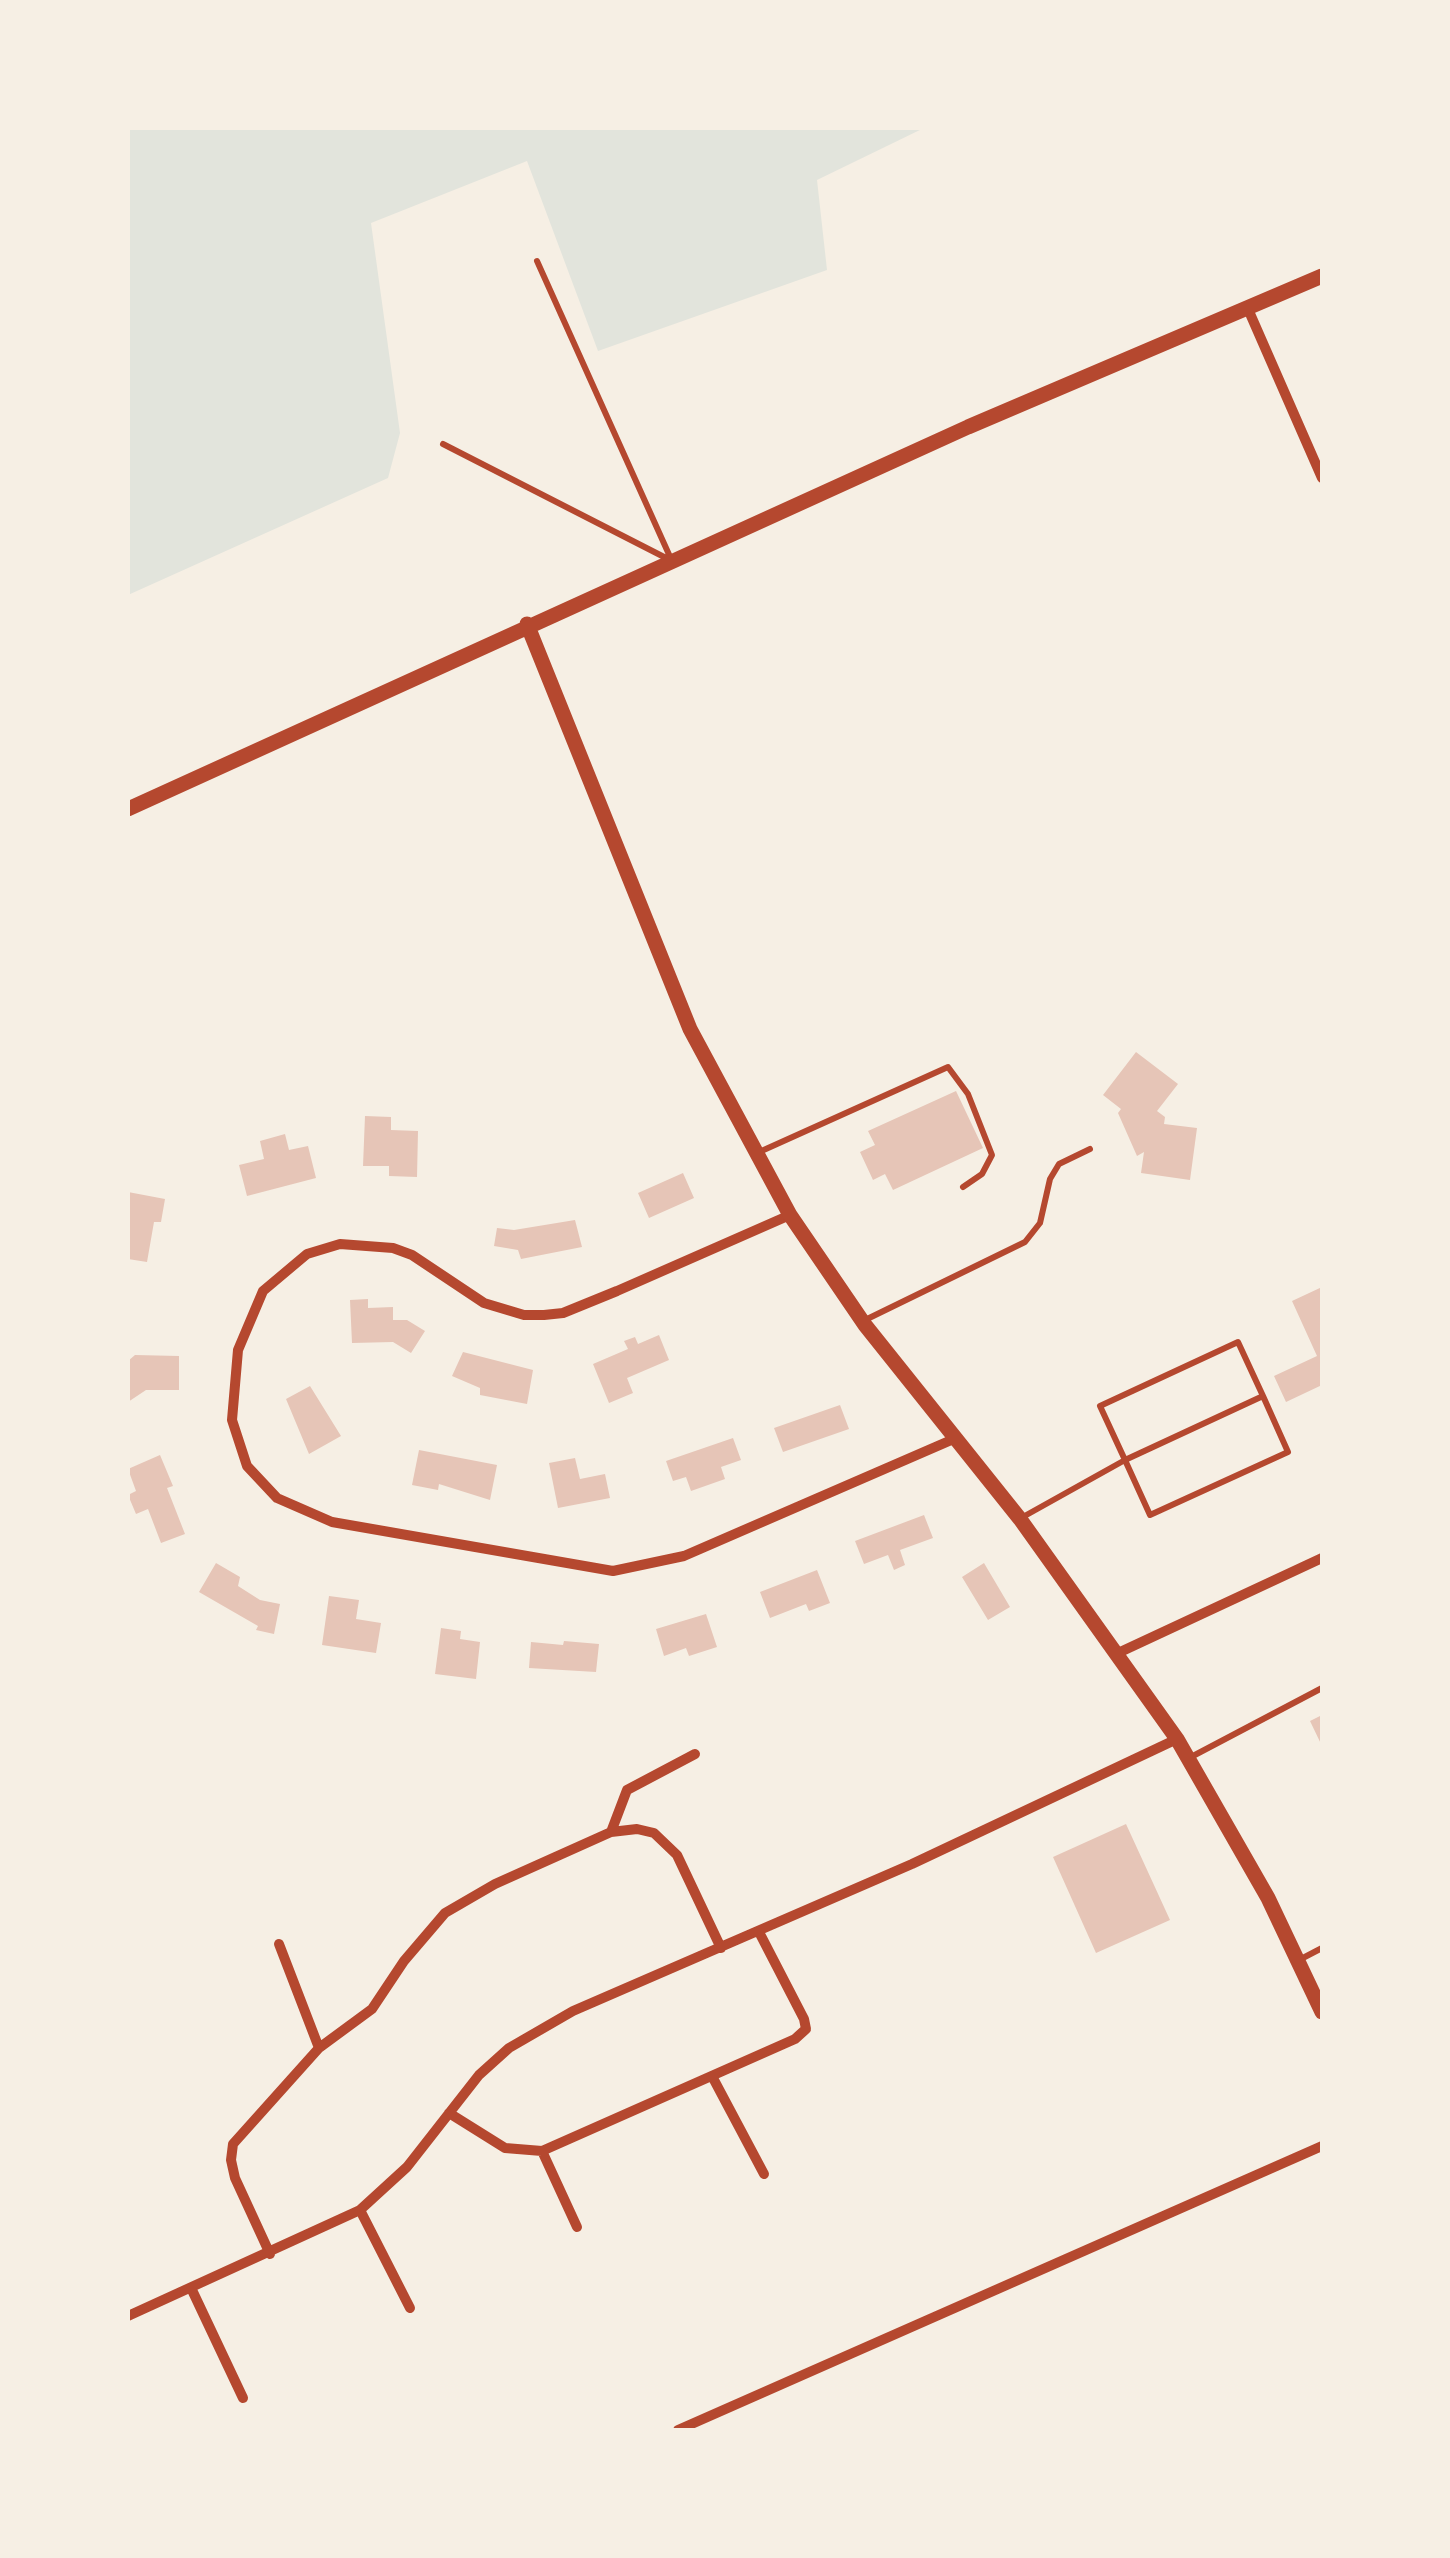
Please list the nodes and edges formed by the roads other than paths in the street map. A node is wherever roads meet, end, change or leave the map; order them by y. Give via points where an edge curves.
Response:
1 (537, 261) dead end
2 (1322, 276) edge
3 (1248, 309) junction
4 (443, 444) dead end
5 (1322, 478) edge
6 (672, 560) junction
7 (527, 624) junction
8 (128, 809) edge
9 (1090, 1149) dead end
10 (755, 1154) junction
11 (963, 1187) dead end
12 (790, 1215) junction
13 (862, 1321) junction
14 (1263, 1396) junction
15 (956, 1438) junction
16 (1125, 1460) junction
17 (1020, 1519) junction
18 (1322, 1558) edge
19 (1118, 1653) junction
20 (1322, 1688) edge
21 (1177, 1739) junction
22 (695, 1754) dead end
23 (1188, 1758) junction
24 (611, 1832) junction
25 (759, 1932) junction
26 (279, 1944) dead end
27 (721, 1948) junction
28 (1322, 1948) edge
29 (1298, 1960) junction
30 (1322, 2012) edge
31 (319, 2048) junction
32 (714, 2078) junction
33 (449, 2113) junction
34 (1322, 2146) edge
35 (542, 2151) junction
36 (764, 2174) dead end
37 (360, 2210) junction
38 (577, 2227) dead end
39 (270, 2254) junction
40 (192, 2290) junction
41 (410, 2308) dead end
42 (128, 2316) edge
43 (243, 2398) dead end
44 (678, 2430) edge

1 - 6 lane
2 - 3 street
3 - 5 street
3 - 6 street
4 - 6 lane
6 - 7 street
7 - 8 street
7 - 10 street via 690,1029
9 - 13 lane via 1059,1164 1040,1222 1025,1242
10 - 11 lane via 948,1067 968,1094 992,1155 982,1174
10 - 12 street
12 - 13 street
12 - 15 street via 544,1315 484,1303 393,1248 340,1244 307,1254 263,1292 238,1350 232,1420 247,1466 278,1498 332,1522 613,1571 684,1556
13 - 15 street
14 - 16 lane
14 - 16 lane via 1238,1342 1186,1366 1100,1406
14 - 16 lane via 1288,1452 1185,1500 1150,1515
15 - 17 street
16 - 17 lane
17 - 19 street
18 - 19 street
19 - 21 street
20 - 23 lane
21 - 23 street
21 - 25 street
22 - 24 street via 627,1790
23 - 29 street
24 - 27 street via 654,1833 677,1855
24 - 31 street via 445,1913 372,2010
25 - 27 street
25 - 32 street via 806,2029
26 - 31 street
27 - 33 street via 573,2011 508,2048
28 - 29 lane
29 - 30 street
31 - 39 street via 233,2144 235,2178
32 - 35 street
32 - 36 street
33 - 35 street via 505,2148
33 - 37 street via 407,2168
34 - 44 street
35 - 38 street
37 - 39 street
37 - 41 street
39 - 40 street
40 - 42 street
40 - 43 street

